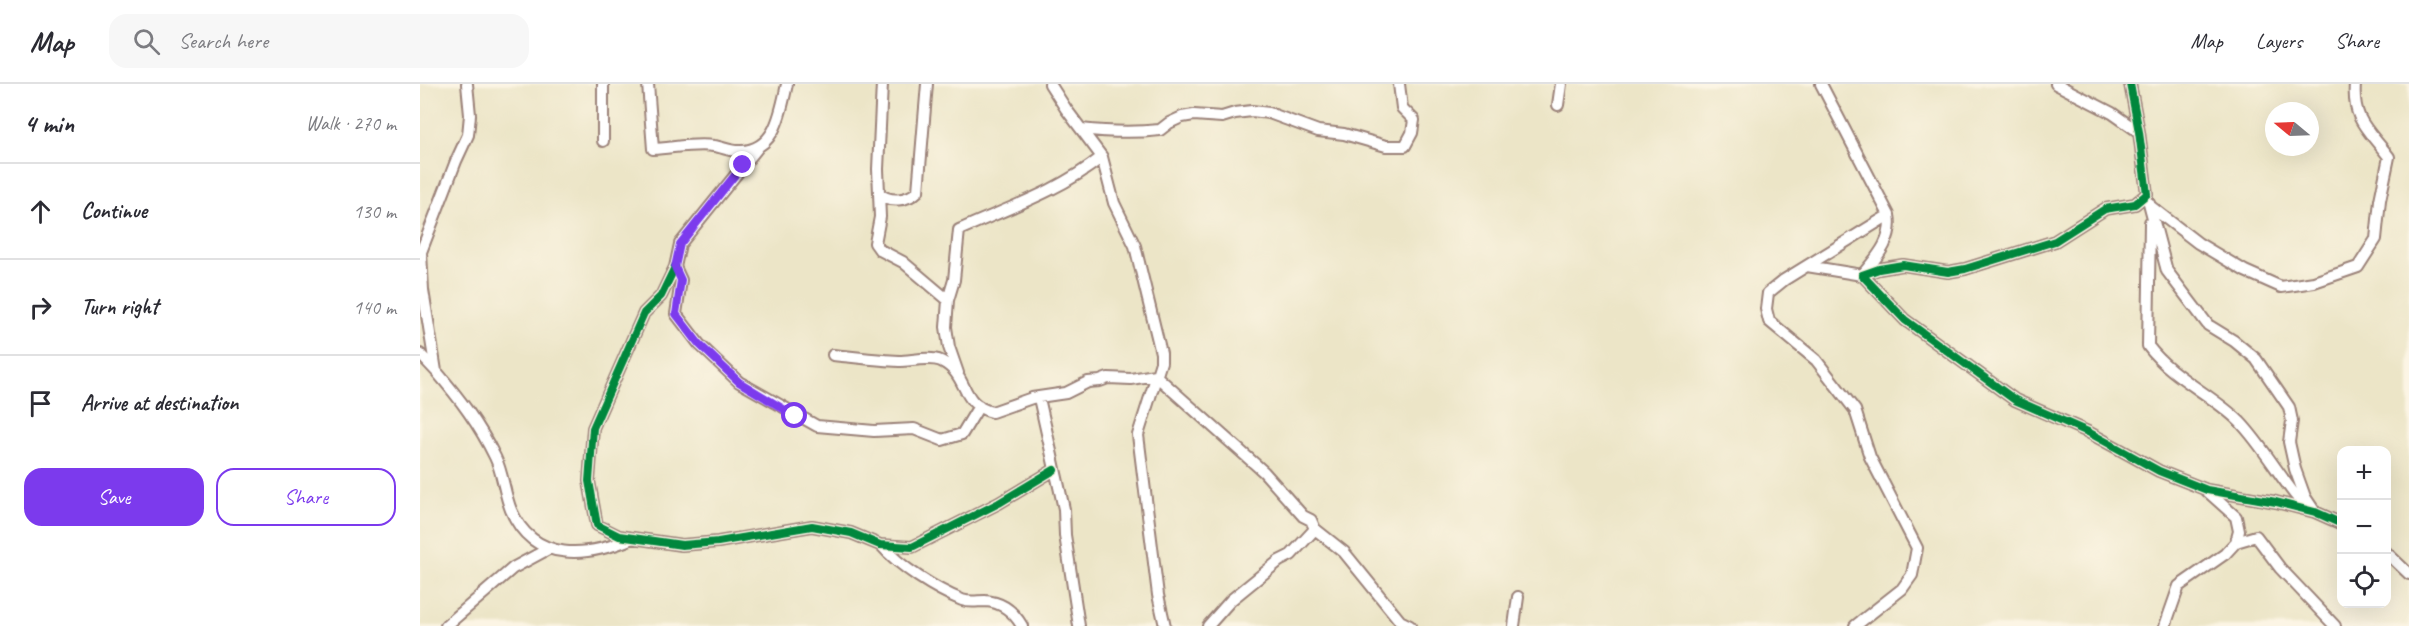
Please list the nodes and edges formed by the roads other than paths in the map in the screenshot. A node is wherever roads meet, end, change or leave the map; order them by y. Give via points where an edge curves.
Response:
1 (466, 84) edge
2 (603, 84) edge
3 (648, 84) edge
4 (787, 84) edge
5 (882, 84) edge
6 (927, 84) edge
7 (1050, 84) edge
8 (1399, 84) edge
9 (1561, 84) edge
10 (1821, 84) edge
11 (2056, 84) edge
12 (2130, 84) edge
13 (2355, 84) edge
14 (1558, 105) dead end
15 (1081, 129) junction
16 (2139, 132) junction
17 (603, 141) dead end
18 (759, 146) junction
19 (1102, 157) junction
20 (879, 193) junction
21 (2147, 194) junction
22 (2150, 206) junction
23 (1889, 215) junction
24 (1807, 266) junction
25 (675, 267) junction
26 (1862, 275) junction
27 (948, 300) junction
28 (420, 354) edge
29 (833, 355) dead end
30 (436, 371) junction
31 (958, 373) junction
32 (1155, 375) junction
33 (1039, 398) junction
34 (979, 406) junction
35 (1054, 470) junction
36 (2207, 490) junction
37 (2306, 497) junction
38 (2315, 512) junction
39 (2337, 522) edge
40 (1315, 529) junction
41 (634, 537) junction
42 (2236, 542) junction
43 (880, 545) junction
44 (550, 548) junction
45 (2388, 554) edge
46 (2409, 574) edge
47 (1518, 597) dead end
48 (446, 626) edge
49 (1022, 626) edge
50 (1079, 626) edge
51 (1165, 626) edge
52 (1208, 626) edge
53 (1410, 626) edge
54 (1514, 626) edge
55 (1855, 626) edge
56 (2164, 626) edge
57 (2335, 626) edge

1 - 30 street via 468,135 421,252
2 - 17 street
3 - 18 street via 653,149 705,145 742,151
4 - 18 street via 776,127
5 - 20 street
6 - 20 street via 918,191 903,199
7 - 15 street
8 - 15 street via 1402,108 1414,120 1405,146 1386,146 1318,131 1269,112 1252,111 1222,117 1182,117 1160,130 1146,132
9 - 14 street
10 - 23 street
11 - 16 street
12 - 16 street
13 - 22 street via 2359,120 2389,158 2376,240 2358,267 2314,282 2281,287 2198,243
15 - 19 street
16 - 21 street
18 - 25 street via 688,232 680,244
19 - 27 street via 1053,190 959,230
19 - 32 street via 1114,203 1135,246 1152,313 1161,353
20 - 27 street via 875,243
21 - 22 street
21 - 26 street via 2135,204 2105,209 2055,241 1965,269 1939,272 1903,266
22 - 37 street via 2167,271 2208,325 2256,359 2289,407 2289,442
22 - 37 street via 2148,346 2158,359 2240,422 2296,496
23 - 24 street
23 - 26 street via 1888,239
24 - 26 street
24 - 55 street via 1768,293 1769,321 1816,360 1855,410 1870,457 1917,548 1912,575 1902,590
25 - 34 street via 681,280 676,314 694,339 739,382 817,426 873,431 914,429 942,440 962,434
25 - 41 street via 661,296 644,313 593,428 589,481 597,525 608,532
26 - 36 street via 1905,320 2016,400 2088,432 2159,471
27 - 31 street via 946,335
28 - 30 street
29 - 31 street via 939,360
30 - 44 street via 465,404 497,460 505,496 521,527 532,539
31 - 34 street via 966,394
32 - 33 street via 1131,380 1108,378
32 - 40 street via 1264,472 1311,520
32 - 51 street via 1138,435 1156,584
33 - 34 street via 992,412
33 - 35 street
35 - 43 street via 912,547
35 - 50 street via 1064,509
36 - 38 street
36 - 42 street via 2236,517 2240,531
37 - 38 street
38 - 39 street
40 - 52 street via 1291,555 1231,600
40 - 53 street via 1344,552 1400,621
41 - 43 street via 672,544 702,543 812,526 850,533
41 - 44 street via 607,549 573,553
42 - 56 street via 2179,586
42 - 57 street via 2256,536 2280,568
43 - 49 street via 920,578 969,602 998,603 1016,616
44 - 48 street via 513,568
45 - 46 street
47 - 54 street

